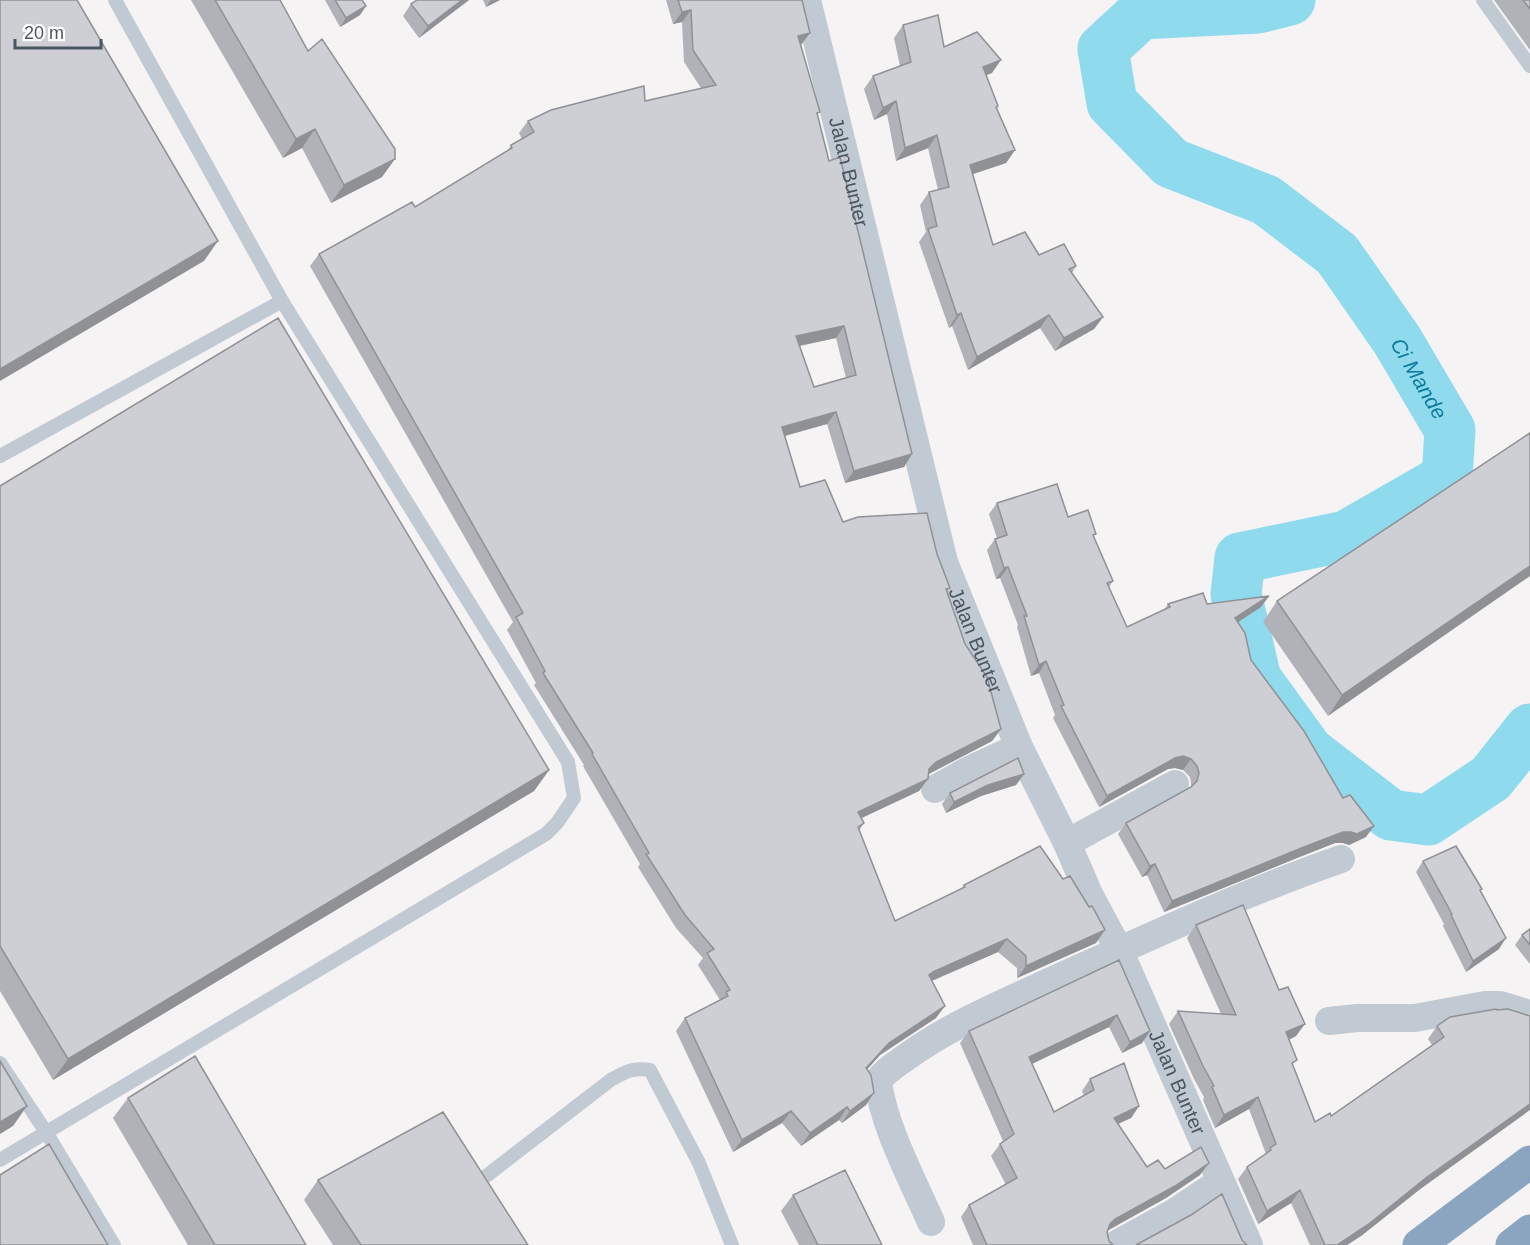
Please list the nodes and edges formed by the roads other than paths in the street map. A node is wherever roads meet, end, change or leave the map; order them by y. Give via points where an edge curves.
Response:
1 (115, 0) edge
2 (807, 0) edge
3 (1483, 0) edge
4 (1530, 66) edge
5 (282, 301) junction
6 (0, 456) edge
7 (1019, 747) junction
8 (1175, 784) dead end
9 (935, 789) dead end
10 (1067, 843) junction
11 (1341, 859) dead end
12 (1119, 950) junction
13 (1530, 1014) edge
14 (1329, 1021) dead end
15 (0, 1063) edge
16 (46, 1132) junction
17 (0, 1160) edge
18 (1530, 1162) edge
19 (481, 1180) edge
20 (1220, 1182) junction
21 (932, 1222) dead end
22 (1530, 1232) edge
23 (114, 1245) edge
24 (732, 1245) edge
25 (1115, 1245) edge
26 (1249, 1245) edge
27 (1419, 1245) edge
28 (1512, 1245) edge

1 - 5 lane
2 - 7 street, Jalan Bunter via 944,562
3 - 4 lane
5 - 6 lane
5 - 16 lane via 568,762 574,798 546,834
7 - 9 street
7 - 10 street, Jalan Bunter
8 - 10 street
10 - 12 street, Jalan Bunter
11 - 12 street
12 - 20 street, Jalan Bunter
12 - 21 street via 967,1020 883,1073 878,1081 879,1095
13 - 14 street via 1485,1005 1415,1018
15 - 16 lane
16 - 17 lane
16 - 23 lane
18 - 27 highway
19 - 24 lane via 612,1079 629,1070 650,1070 699,1163
20 - 25 street
20 - 26 street, Jalan Bunter
22 - 28 highway

